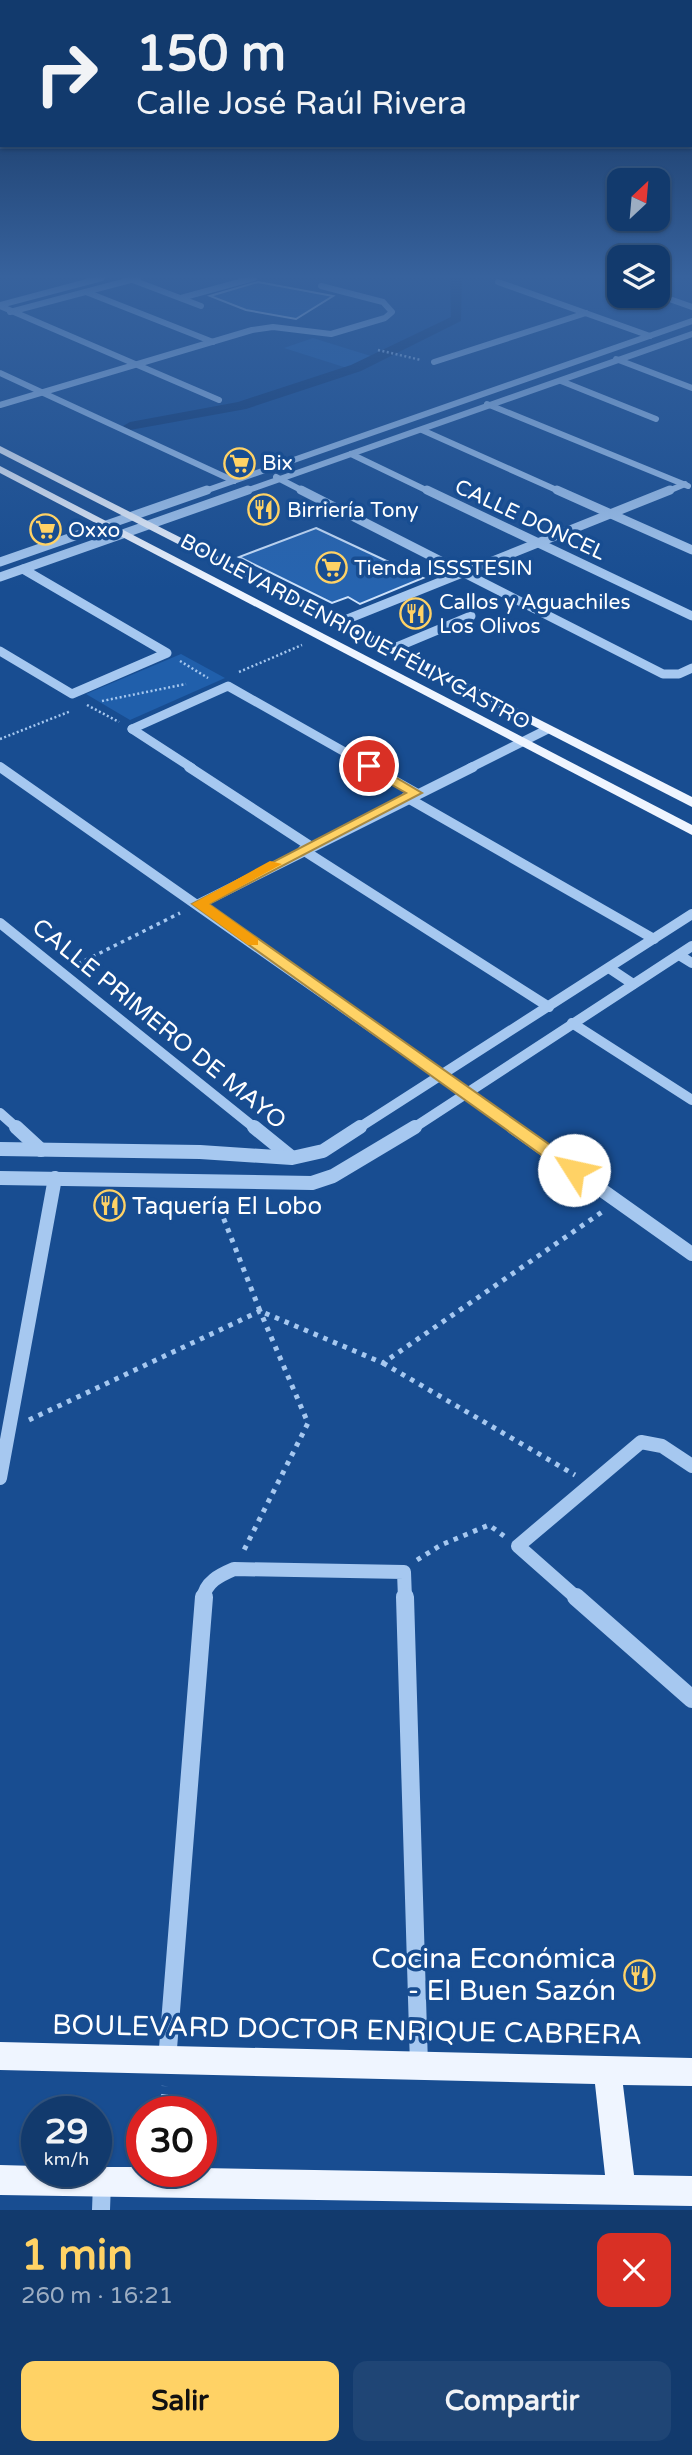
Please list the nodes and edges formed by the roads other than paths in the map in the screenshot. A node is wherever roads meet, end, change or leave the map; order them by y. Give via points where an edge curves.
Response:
1 (18, 381) edge
2 (83, 381) edge
3 (174, 381) edge
4 (521, 381) edge
5 (561, 381) joint
6 (674, 381) edge
7 (689, 381) edge
8 (681, 384) junction
9 (692, 388) edge
10 (44, 393) junction
11 (474, 398) junction
12 (219, 400) dead end
13 (0, 405) edge
14 (491, 405) junction
15 (656, 419) dead end
16 (422, 430) junction
17 (333, 447) junction
18 (0, 449) edge
19 (353, 454) junction
20 (0, 468) edge
21 (263, 471) junction
22 (279, 479) junction
23 (234, 481) junction
24 (688, 486) edge
25 (610, 514) junction
26 (132, 515) junction
27 (106, 524) junction
28 (147, 524) junction
29 (123, 532) junction
30 (537, 543) junction
31 (37, 549) junction
32 (692, 550) edge
33 (54, 558) junction
34 (0, 562) edge
35 (23, 569) junction
36 (464, 573) junction
37 (0, 577) edge
38 (471, 616) dead end
39 (692, 616) edge
40 (340, 622) junction
41 (392, 649) junction
42 (0, 651) edge
43 (692, 668) edge
44 (670, 675) joint
45 (132, 729) joint
46 (546, 730) junction
47 (522, 742) junction
48 (0, 766) edge
49 (411, 795) junction
50 (692, 803) edge
51 (692, 831) edge
52 (307, 848) junction
53 (199, 904) junction
54 (692, 914) edge
55 (0, 923) edge
56 (654, 939) junction
57 (692, 946) edge
58 (678, 955) junction
59 (692, 963) edge
60 (609, 968) junction
61 (634, 984) junction
62 (549, 1007) junction
63 (572, 1023) junction
64 (441, 1075) junction
65 (465, 1093) junction
66 (692, 1100) edge
67 (0, 1112) edge
68 (0, 1149) edge
69 (41, 1150) junction
70 (292, 1158) junction
71 (0, 1178) edge
72 (55, 1178) junction
73 (692, 1254) edge
74 (692, 1466) edge
75 (0, 1478) edge
76 (404, 1572) joint
77 (692, 1699) edge
78 (0, 2056) edge
79 (167, 2060) junction
80 (419, 2065) junction
81 (607, 2068) junction
82 (692, 2072) edge
83 (0, 2180) edge
84 (621, 2188) junction
85 (692, 2191) edge
86 (102, 2197) edge

1 - 10 street
2 - 10 street
3 - 12 street
4 - 11 street
5 - 14 street
5 - 15 street
6 - 8 street
7 - 8 street
8 - 9 street
10 - 13 street
10 - 23 street
11 - 14 street
11 - 17 street
14 - 16 street
14 - 24 street
16 - 19 street
16 - 25 street
17 - 19 street, CALLE DONCEL
17 - 21 street
18 - 26 main road, BOULEVARD ENRIQUE FÉLIX CASTRO
19 - 22 street
19 - 30 street, CALLE DONCEL
20 - 27 main road, BOULEVARD ENRIQUE FÉLIX CASTRO
21 - 22 street
21 - 23 street
22 - 28 street
22 - 36 street
23 - 26 street
24 - 25 street
25 - 30 street
25 - 32 street
26 - 27 street
26 - 28 main road, BOULEVARD ENRIQUE FÉLIX CASTRO
27 - 29 main road, BOULEVARD ENRIQUE FÉLIX CASTRO
27 - 31 street
28 - 29 street
28 - 40 main road, BOULEVARD ENRIQUE FÉLIX CASTRO
29 - 33 street
29 - 47 main road, BOULEVARD ENRIQUE FÉLIX CASTRO
30 - 36 street
30 - 39 street, CALLE DONCEL
31 - 33 street
31 - 34 street
33 - 35 street
35 - 37 street
35 - 42 street via 167,653 72,694
36 - 40 street
36 - 44 street
38 - 41 street
40 - 41 main road, BOULEVARD ENRIQUE FÉLIX CASTRO
41 - 46 main road, BOULEVARD ENRIQUE FÉLIX CASTRO
43 - 44 street
45 - 49 street via 228,686
45 - 52 street
46 - 47 street
46 - 50 main road, BOULEVARD ENRIQUE FÉLIX CASTRO
47 - 49 street
47 - 51 main road, BOULEVARD ENRIQUE FÉLIX CASTRO
48 - 53 street
49 - 52 street
49 - 56 street
52 - 53 street
52 - 62 street
53 - 64 street
54 - 56 street
55 - 70 street, CALLE PRIMERO DE MAYO
56 - 60 street
57 - 58 street
58 - 59 street
58 - 61 street
60 - 61 street
60 - 62 street
61 - 63 street
62 - 64 street
63 - 65 street
63 - 66 street
64 - 65 street
64 - 70 street via 323,1151
65 - 72 street via 334,1177 312,1183
65 - 73 street
67 - 69 street
68 - 69 street
69 - 70 street
71 - 72 street
72 - 75 street
74 - 77 street via 667,1447 654,1441 640,1442 517,1546
76 - 79 street via 234,1569 216,1577 204,1592
76 - 80 street
78 - 79 main road, BOULEVARD DOCTOR ENRIQUE CABRERA
79 - 80 main road, BOULEVARD DOCTOR ENRIQUE CABRERA
80 - 81 main road, BOULEVARD DOCTOR ENRIQUE CABRERA
81 - 82 main road, BOULEVARD DOCTOR ENRIQUE CABRERA
81 - 84 main road
83 - 86 main road
84 - 85 main road
84 - 86 main road

